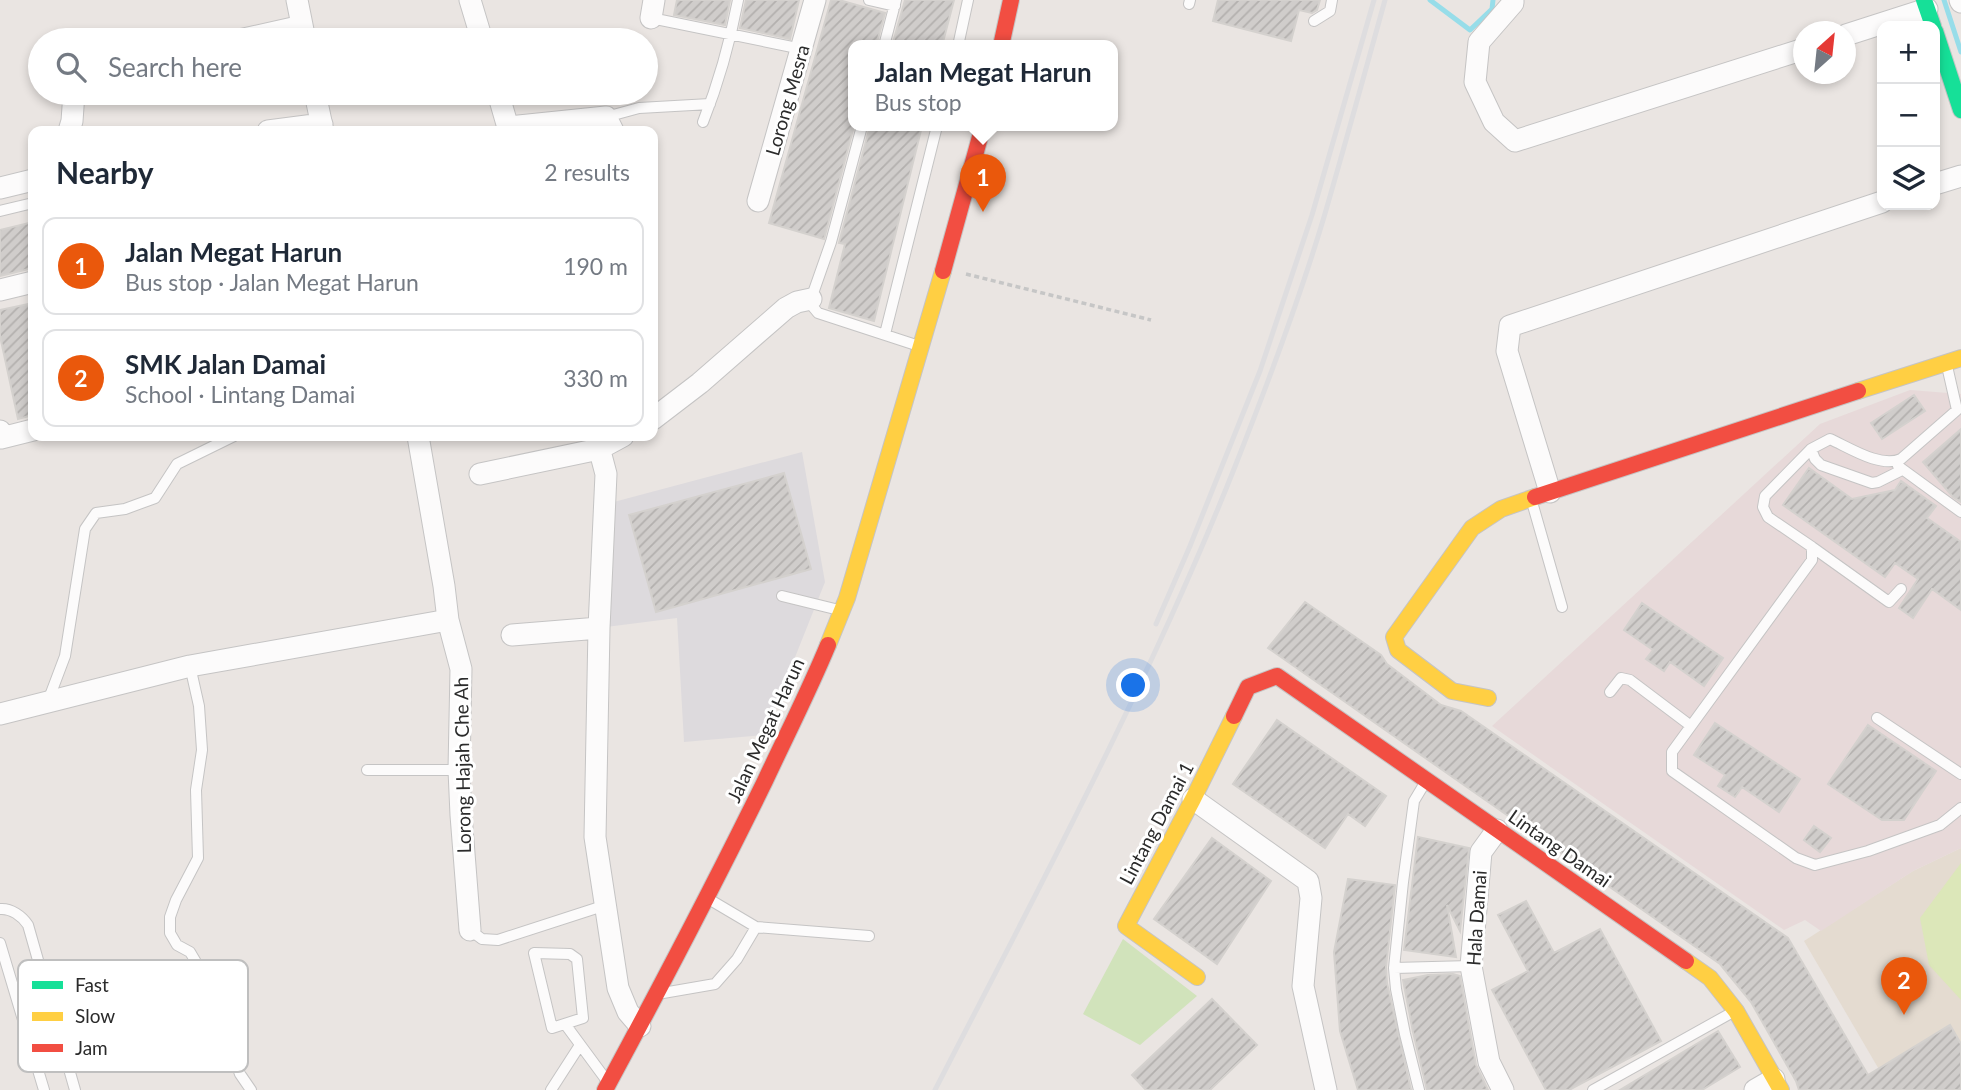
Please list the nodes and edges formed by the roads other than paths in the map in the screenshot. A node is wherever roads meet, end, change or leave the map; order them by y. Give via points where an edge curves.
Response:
1 (297, 0) edge
2 (470, 0) edge
3 (738, 0) edge
4 (814, 0) edge
5 (869, 0) edge
6 (968, 0) edge
7 (1011, 0) edge
8 (1332, 0) edge
9 (1513, 0) edge
10 (895, 3) edge
11 (653, 9) edge
12 (1928, 12) edge
13 (1314, 21) dead end
14 (302, 28) edge
15 (478, 28) edge
16 (1856, 32) edge
17 (731, 35) junction
18 (886, 40) edge
19 (959, 40) edge
20 (1002, 40) edge
21 (1940, 46) edge
22 (802, 49) junction
23 (1793, 53) edge
24 (710, 104) junction
25 (73, 105) edge
26 (318, 105) edge
27 (502, 105) edge
28 (1961, 110) edge
29 (703, 122) dead end
30 (610, 124) edge
31 (70, 126) edge
32 (323, 126) edge
33 (508, 126) edge
34 (570, 126) edge
35 (861, 131) edge
36 (936, 131) edge
37 (982, 131) edge
38 (1961, 176) edge
39 (28, 181) edge
40 (1940, 182) edge
41 (0, 188) edge
42 (758, 201) dead end
43 (28, 204) edge
44 (1877, 204) edge
45 (0, 211) edge
46 (28, 283) edge
47 (0, 290) edge
48 (811, 299) junction
49 (885, 334) junction
50 (922, 346) junction
51 (1954, 360) edge
52 (658, 415) edge
53 (0, 431) edge
54 (28, 431) edge
55 (224, 441) edge
56 (419, 441) edge
57 (598, 443) edge
58 (1811, 449) junction
59 (1898, 466) junction
60 (480, 474) dead end
61 (1541, 496) junction
62 (1961, 512) edge
63 (1812, 547) junction
64 (1901, 589) dead end
65 (782, 596) dead end
66 (1562, 607) dead end
67 (842, 611) junction
68 (448, 620) junction
69 (599, 628) junction
70 (512, 635) dead end
71 (190, 666) junction
72 (1277, 676) joint
73 (1609, 692) dead end
74 (1489, 698) dead end
75 (48, 702) junction
76 (0, 713) edge
77 (1877, 718) dead end
78 (1691, 726) junction
79 (367, 770) dead end
80 (459, 770) junction
81 (1961, 774) edge
82 (1426, 781) junction
83 (1193, 799) junction
84 (1961, 808) edge
85 (1497, 830) junction
86 (706, 898) junction
87 (606, 905) junction
88 (0, 909) edge
89 (755, 927) junction
90 (470, 930) joint
91 (869, 936) dead end
92 (0, 943) edge
93 (38, 960) edge
94 (195, 960) edge
95 (1471, 967) junction
96 (1394, 968) junction
97 (1197, 978) dead end
98 (657, 994) junction
99 (18, 1003) edge
100 (1736, 1011) junction
101 (565, 1024) junction
102 (640, 1026) junction
103 (580, 1045) junction
104 (39, 1072) edge
105 (70, 1072) edge
106 (239, 1072) edge
107 (1777, 1084) edge
108 (607, 1088) edge
109 (44, 1090) edge
110 (75, 1090) edge
111 (251, 1090) edge
112 (551, 1090) edge
113 (1326, 1090) edge
114 (1419, 1090) edge
115 (1503, 1090) edge
116 (1593, 1090) edge
117 (1755, 1090) edge

1 - 14 street
2 - 15 street
3 - 17 lane
4 - 22 street, Lorong Mesra
5 - 10 lane
6 - 19 lane
7 - 20 street
8 - 13 lane via 1330,11
9 - 23 street via 1479,42 1475,82 1494,122 1515,141
10 - 18 lane
11 - 17 lane
12 - 16 street
17 - 22 lane
17 - 24 lane
21 - 28 street
22 - 42 street, Lorong Mesra
24 - 29 lane
24 - 30 lane via 639,108
25 - 31 street
26 - 32 street
27 - 33 street
30 - 34 street
35 - 48 lane
36 - 49 lane
37 - 50 street, Jalan Megat Harun
38 - 40 street
39 - 41 street
43 - 45 lane
44 - 61 street via 1510,326 1507,351
46 - 47 street
48 - 49 lane via 818,313
48 - 52 street via 786,307
49 - 50 lane
50 - 67 street, Jalan Megat Harun
51 - 59 lane via 1957,410
51 - 61 street
53 - 54 street via 1,438
55 - 75 lane via 177,464 155,498 96,513 85,529 65,656
56 - 68 street, Lorong Hajah Che Ah
57 - 60 street
57 - 69 street via 606,474
58 - 59 lane via 1830,439
58 - 59 lane via 1821,465 1872,483
58 - 63 lane via 1765,496 1763,507 1768,517
59 - 62 lane
61 - 66 lane
61 - 74 street via 1501,509 1472,528 1394,637 1398,650 1452,691
63 - 64 lane via 1889,602
63 - 78 lane via 1812,560
65 - 67 lane
67 - 86 street, Jalan Megat Harun via 815,677
68 - 71 street
68 - 80 street, Lorong Hajah Che Ah via 461,669
69 - 70 street
69 - 87 street via 596,837
71 - 75 street
71 - 94 lane via 202,750 196,790 198,858 176,900 170,933
72 - 82 street, Lintang Damai
72 - 83 street, Lintang Damai 1 via 1248,687
73 - 78 lane via 1621,678 1630,680
75 - 76 street
77 - 81 lane
78 - 84 lane via 1672,752 1672,771 1796,858 1815,865 1940,825
79 - 80 lane
80 - 90 street, Lorong Hajah Che Ah
82 - 85 street, Lintang Damai
82 - 96 lane via 1414,802
83 - 97 street, Lintang Damai 1 via 1126,926
83 - 113 street via 1308,881 1311,898 1303,986
85 - 95 street, Hala Damai via 1481,852
85 - 100 street, Lintang Damai via 1710,978
86 - 89 lane
86 - 98 street, Jalan Megat Harun
87 - 90 lane via 498,940 482,939
87 - 102 street via 618,988
88 - 93 lane via 24,918
89 - 91 lane
89 - 98 lane via 737,959 715,984
92 - 99 lane
95 - 96 lane
95 - 115 street, Hala Damai via 1489,1062
96 - 114 lane
98 - 102 street, Jalan Megat Harun
100 - 107 street, Lintang Damai
100 - 116 lane
101 - 101 lane via 583,1018 577,959 570,954 534,953 552,1028
101 - 103 lane
102 - 108 street, Jalan Megat Harun
103 - 108 lane
103 - 112 lane
104 - 109 lane
105 - 110 lane
106 - 111 lane
107 - 117 street

